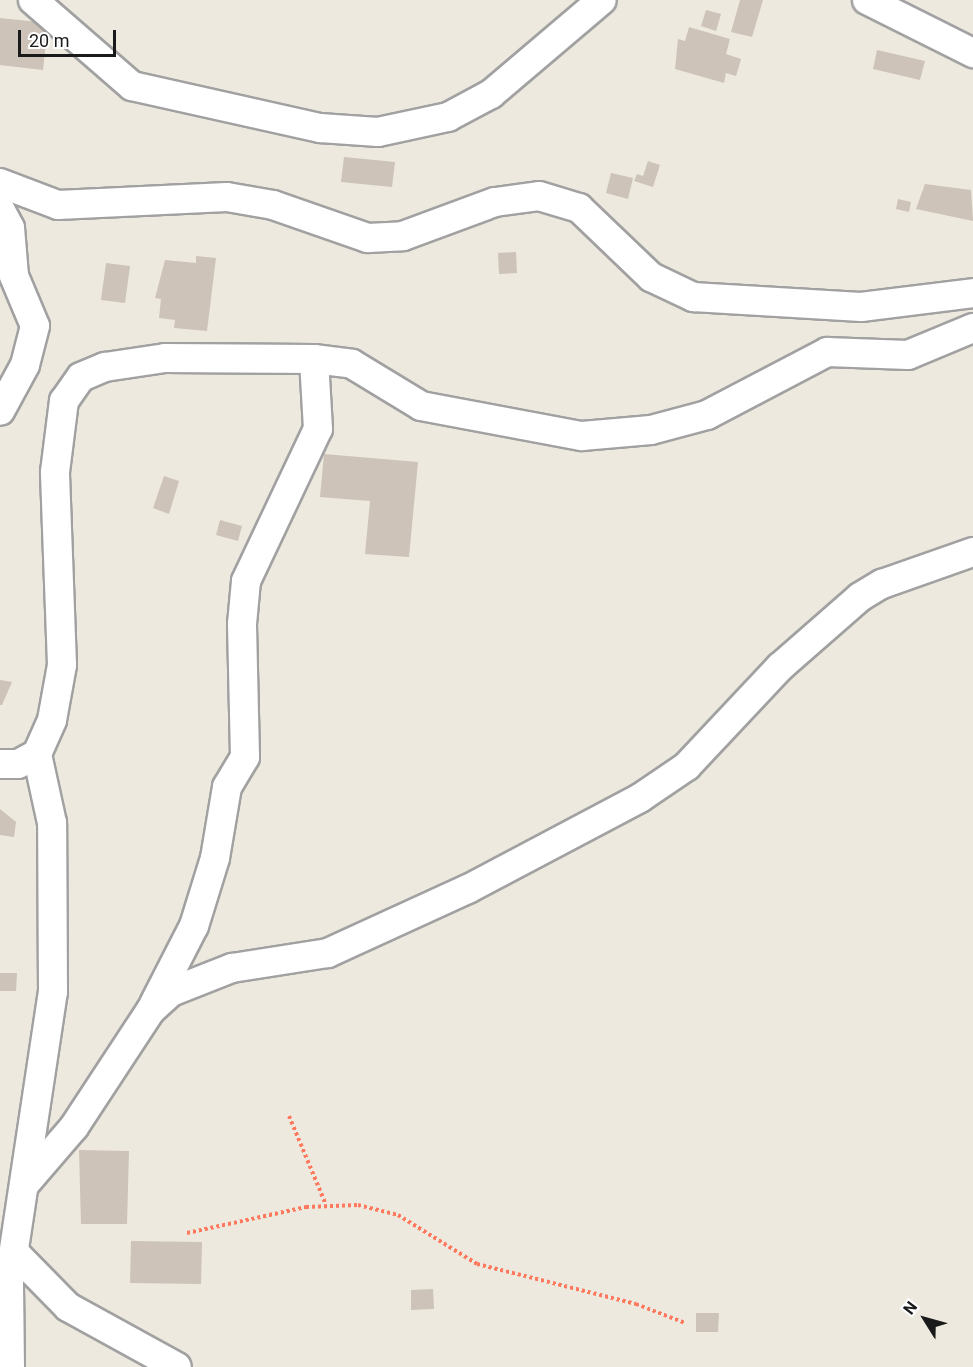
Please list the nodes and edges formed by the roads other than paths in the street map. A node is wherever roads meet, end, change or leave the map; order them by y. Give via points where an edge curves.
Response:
1 (33, 0) edge
2 (602, 0) edge
3 (867, 0) edge
4 (973, 53) edge
5 (0, 183) edge
6 (0, 209) edge
7 (973, 293) edge
8 (973, 328) edge
9 (314, 358) junction
10 (0, 411) edge
11 (973, 552) edge
12 (37, 754) junction
13 (0, 764) edge
14 (151, 1010) junction
15 (15, 1196) edge
16 (15, 1253) junction
17 (10, 1367) edge
18 (177, 1367) edge

1 - 2 street via 132,86 320,128 378,132 448,117 491,94
3 - 4 street
5 - 7 street via 58,205 227,196 273,205 368,238 403,236 495,202 539,196 579,208 651,277 693,297 861,307
6 - 10 street via 10,228 14,276 35,326 25,365
8 - 9 street via 908,355 827,352 707,415 651,430 582,436 421,406 352,364
9 - 12 street via 165,358 105,367 75,385 64,401 56,472 62,664 52,720
9 - 14 street via 318,429 246,581 242,624 244,757 227,787 215,858 195,926
11 - 14 street via 891,580 860,597 780,667 687,766 640,798 468,889 328,953 199,977
12 - 13 street via 18,764
12 - 15 street via 52,823 53,992
14 - 15 street via 84,1113
15 - 16 street
16 - 17 street via 7,1308
16 - 18 street via 68,1307

